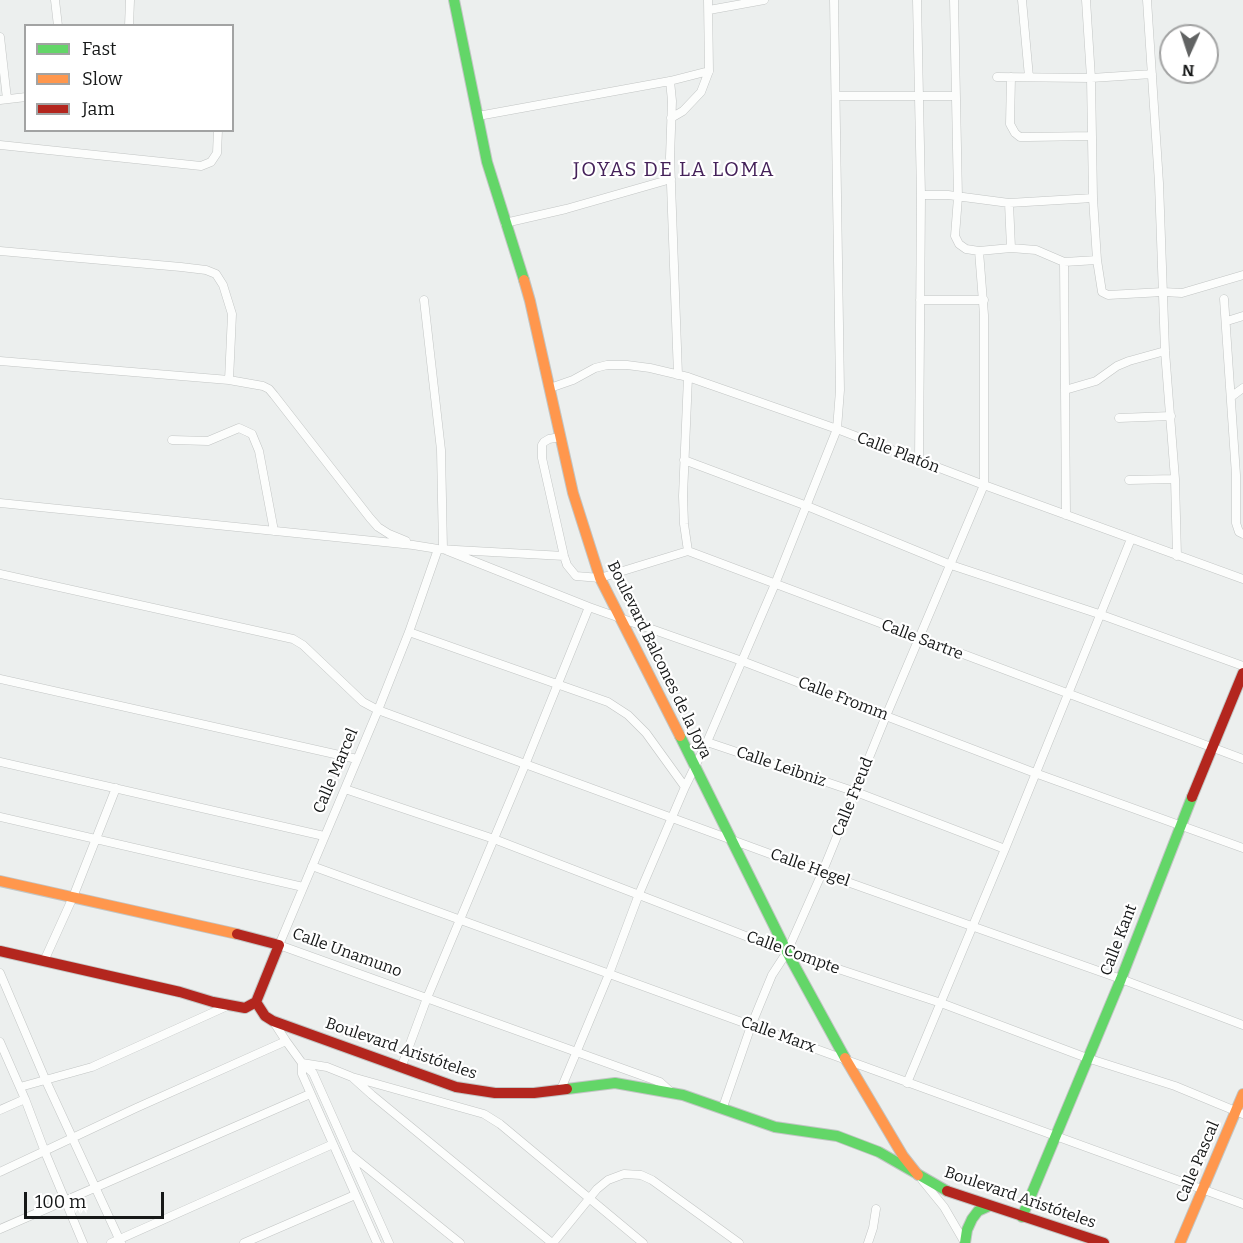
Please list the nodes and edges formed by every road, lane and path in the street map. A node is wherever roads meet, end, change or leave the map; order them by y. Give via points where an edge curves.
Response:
1 (55, 0) edge
2 (130, 0) edge
3 (454, 0) edge
4 (708, 0) edge
5 (764, 0) edge
6 (834, 0) edge
7 (954, 0) edge
8 (1022, 0) edge
9 (1086, 0) edge
10 (1147, 0) edge
11 (915, 1) edge
12 (709, 10) junction
13 (58, 24) edge
14 (129, 24) edge
15 (0, 37) edge
16 (709, 71) junction
17 (1152, 74) junction
18 (997, 77) dead end
19 (1011, 77) junction
20 (1029, 77) junction
21 (1091, 78) junction
22 (670, 81) junction
23 (837, 96) junction
24 (918, 96) junction
25 (956, 96) junction
26 (24, 97) edge
27 (4, 99) edge
28 (478, 116) junction
29 (671, 118) junction
30 (218, 132) edge
31 (1092, 136) junction
32 (0, 145) edge
33 (671, 178) junction
34 (921, 195) junction
35 (958, 197) junction
36 (1093, 198) junction
37 (1009, 203) junction
38 (505, 223) junction
39 (1011, 248) junction
40 (0, 251) edge
41 (979, 251) junction
42 (1097, 260) junction
43 (1064, 262) junction
44 (1243, 275) edge
45 (1163, 292) junction
46 (1224, 299) dead end
47 (424, 300) dead end
48 (920, 300) junction
49 (984, 300) junction
50 (1243, 316) edge
51 (1227, 321) junction
52 (1165, 351) junction
53 (0, 361) edge
54 (678, 375) junction
55 (688, 377) junction
56 (229, 380) junction
57 (550, 388) junction
58 (1243, 388) edge
59 (1065, 390) junction
60 (1231, 397) junction
61 (1171, 416) junction
62 (1119, 418) dead end
63 (837, 429) junction
64 (560, 437) junction
65 (172, 440) dead end
66 (684, 460) junction
67 (919, 461) junction
68 (1243, 468) edge
69 (1236, 475) junction
70 (1175, 479) junction
71 (1129, 480) dead end
72 (984, 485) junction
73 (0, 503) edge
74 (807, 506) junction
75 (1066, 515) junction
76 (274, 531) junction
77 (1243, 534) edge
78 (1131, 539) junction
79 (413, 544) junction
80 (441, 549) junction
81 (688, 551) junction
82 (1177, 555) junction
83 (564, 556) junction
84 (951, 565) junction
85 (0, 574) edge
86 (600, 578) junction
87 (1243, 579) edge
88 (775, 584) junction
89 (589, 607) junction
90 (1099, 614) junction
91 (620, 618) junction
92 (409, 632) junction
93 (919, 639) junction
94 (742, 661) junction
95 (1243, 666) edge
96 (1243, 673) edge
97 (0, 679) edge
98 (558, 685) junction
99 (1067, 694) junction
100 (378, 710) junction
101 (886, 716) junction
102 (707, 742) junction
103 (1212, 747) junction
104 (357, 759) junction
105 (1243, 759) edge
106 (0, 762) edge
107 (525, 765) junction
108 (694, 766) junction
109 (1035, 773) junction
110 (686, 787) junction
111 (116, 788) junction
112 (345, 789) junction
113 (856, 792) junction
114 (0, 817) edge
115 (672, 819) junction
116 (1180, 826) junction
117 (324, 836) junction
118 (494, 838) junction
119 (96, 839) junction
120 (732, 839) junction
121 (1243, 848) edge
122 (1005, 849) junction
123 (312, 866) junction
124 (822, 873) junction
125 (0, 881) edge
126 (303, 887) junction
127 (639, 894) junction
128 (73, 897) junction
129 (461, 920) junction
130 (972, 927) junction
131 (279, 945) junction
132 (0, 951) edge
133 (786, 952) junction
134 (44, 961) junction
135 (0, 973) edge
136 (609, 974) junction
137 (1120, 979) junction
138 (3, 988) edge
139 (427, 998) junction
140 (213, 1002) junction
141 (256, 1002) junction
142 (941, 1003) junction
143 (225, 1007) junction
144 (273, 1021) junction
145 (1243, 1025) edge
146 (752, 1026) junction
147 (286, 1041) junction
148 (1, 1046) edge
149 (577, 1051) junction
150 (1087, 1058) junction
151 (846, 1060) junction
152 (302, 1063) junction
153 (401, 1068) junction
154 (352, 1077) junction
155 (46, 1081) junction
156 (906, 1083) junction
157 (20, 1087) junction
158 (561, 1089) junction
159 (670, 1092) junction
160 (310, 1094) junction
161 (1243, 1094) edge
162 (25, 1099) junction
163 (723, 1107) junction
164 (0, 1110) edge
165 (1239, 1113) edge
166 (1055, 1136) junction
167 (74, 1138) junction
168 (333, 1144) junction
169 (45, 1152) junction
170 (350, 1154) junction
171 (0, 1172) edge
172 (918, 1175) junction
173 (96, 1187) junction
174 (1202, 1189) junction
175 (355, 1195) junction
176 (588, 1198) junction
177 (66, 1200) junction
178 (1243, 1204) edge
179 (989, 1206) junction
180 (876, 1209) dead end
181 (1022, 1217) junction
182 (0, 1229) edge
183 (120, 1241) edge
184 (83, 1243) edge
185 (111, 1243) edge
186 (244, 1243) edge
187 (377, 1243) edge
188 (390, 1243) edge
189 (460, 1243) edge
190 (553, 1243) edge
191 (643, 1243) edge
192 (739, 1243) edge
193 (868, 1243) edge
194 (965, 1243) edge
195 (1104, 1243) edge
196 (1180, 1243) edge

1 - 13 street
2 - 14 street
3 - 28 street, Boulevard Balcones de la Joya
4 - 12 street
5 - 12 street
6 - 23 street
7 - 25 street
8 - 20 street
9 - 21 street
10 - 17 street
11 - 24 street
12 - 16 street
15 - 27 street
16 - 22 street
16 - 29 street via 701,92 684,111
17 - 21 street
17 - 45 street
18 - 19 street
19 - 20 street
19 - 31 street via 1010,124 1015,134
20 - 21 street
21 - 31 street
22 - 28 street
22 - 29 street
23 - 24 street
23 - 63 street
24 - 25 street
24 - 34 street
25 - 35 street
26 - 27 street
28 - 38 street, Boulevard Balcones de la Joya
29 - 33 street
30 - 32 street via 217,153 207,165 195,166
31 - 36 street
33 - 38 street
33 - 54 street
34 - 35 street
34 - 48 street
35 - 37 street
35 - 41 street via 955,236 966,249
36 - 37 street
36 - 42 street
37 - 39 street
38 - 57 street, Boulevard Balcones de la Joya via 531,301
39 - 41 street
39 - 43 street via 1036,250
40 - 56 street via 210,272 219,278 230,305
41 - 49 street
42 - 43 street
42 - 45 street via 1104,294
43 - 59 street
44 - 45 street via 1182,293
45 - 52 street
46 - 51 street
47 - 80 street via 441,450
48 - 49 street
48 - 67 street
49 - 72 street
50 - 51 street
51 - 60 street
52 - 59 street via 1129,361 1096,381
52 - 61 street
53 - 56 street
54 - 55 street, Calle Platón
54 - 57 street, Calle Platón via 627,364 607,365
55 - 63 street, Calle Platón
55 - 66 street
56 - 79 street via 263,386 274,395 378,527
57 - 64 street, Boulevard Balcones de la Joya
58 - 60 street
59 - 75 street
60 - 69 street
61 - 62 street
61 - 70 street
63 - 67 street, Calle Platón
63 - 74 street
64 - 83 street via 544,442 542,451
64 - 86 street, Boulevard Balcones de la Joya
65 - 76 street via 208,441 239,428 252,434 259,451
66 - 74 street
66 - 81 street
67 - 72 street, Calle Platón
68 - 69 street
69 - 77 street via 1236,523
70 - 71 street
70 - 82 street
72 - 75 street, Calle Platón
72 - 84 street, Calle Freud
73 - 76 street
74 - 84 street
74 - 88 street
75 - 78 street, Calle Platón
76 - 79 street
78 - 82 street, Calle Platón
78 - 90 street
79 - 80 street
80 - 83 street
80 - 89 street, Calle Fromm
80 - 92 street, Calle Marcel
81 - 86 street
81 - 88 street, Calle Sartre
82 - 87 street, Calle Platón
83 - 86 street via 576,576
84 - 90 street
84 - 93 street, Calle Freud
85 - 100 street, Calle Hegel via 293,639 363,702
86 - 91 street, Boulevard Balcones de la Joya
88 - 93 street, Calle Sartre
88 - 94 street
89 - 91 street, Calle Fromm
89 - 98 street
90 - 95 street
90 - 99 street
91 - 94 street, Calle Fromm
91 - 108 street, Boulevard Balcones de la Joya
92 - 98 street
92 - 100 street, Calle Marcel
93 - 99 street, Calle Sartre
93 - 101 street, Calle Freud
94 - 101 street, Calle Fromm
94 - 102 street
96 - 103 street, Calle Kant
97 - 104 street
98 - 107 street
98 - 110 street via 608,702 628,715
99 - 103 street, Calle Sartre
99 - 109 street
100 - 104 street, Calle Marcel
100 - 107 street, Calle Hegel
101 - 109 street, Calle Fromm
101 - 113 street, Calle Freud
102 - 108 street
102 - 113 street, Calle Leibniz
103 - 105 street, Calle Sartre
103 - 116 street, Calle Kant
104 - 112 street, Calle Marcel
106 - 111 street
107 - 115 street, Calle Hegel
107 - 118 street
108 - 110 street
108 - 120 street, Boulevard Balcones de la Joya
109 - 116 street, Calle Fromm
109 - 122 street
110 - 115 street
111 - 117 street
111 - 119 street
112 - 117 street, Calle Marcel
112 - 118 street, Calle Compte
113 - 122 street, Calle Leibniz
113 - 124 street, Calle Freud
114 - 119 street
115 - 120 street, Calle Hegel
115 - 127 street
116 - 121 street, Calle Fromm
116 - 137 street, Calle Kant
117 - 123 street, Calle Marcel
118 - 127 street, Calle Compte
118 - 129 street
119 - 126 street
119 - 128 street
120 - 124 street, Calle Hegel
120 - 133 street, Boulevard Balcones de la Joya
122 - 130 street
123 - 126 street, Calle Marcel
123 - 129 street, Calle Marx
124 - 130 street, Calle Hegel
124 - 133 street, Calle Freud
125 - 128 street, Calle Unamuno
126 - 131 street, Calle Marcel
127 - 133 street, Calle Compte
127 - 136 street
128 - 131 street, Calle Unamuno
128 - 134 street
129 - 136 street, Calle Marx
129 - 139 street
130 - 137 street, Calle Hegel
130 - 142 street
131 - 139 street, Calle Unamuno
131 - 141 street, Calle Marcel
132 - 134 street, Boulevard Aristóteles
133 - 142 street, Calle Compte
133 - 146 street, Calle Freud via 772,975
133 - 151 street, Boulevard Balcones de la Joya
134 - 140 street, Boulevard Aristóteles
135 - 138 street
136 - 146 street, Calle Marx
136 - 149 street
137 - 145 street, Calle Hegel
137 - 150 street, Calle Kant
138 - 155 street
139 - 149 street, Calle Unamuno
139 - 153 street
140 - 141 street, Boulevard Aristóteles via 245,1008
140 - 143 street, Boulevard Aristóteles
141 - 144 street, Boulevard Aristóteles
142 - 150 street, Calle Compte
142 - 156 street
143 - 144 street, Boulevard Aristóteles
143 - 155 street via 118,1058
144 - 147 street
144 - 153 street, Boulevard Aristóteles
146 - 151 street, Calle Marx
146 - 163 street, Calle Freud
147 - 152 street
147 - 167 street
148 - 157 street
149 - 158 street
149 - 159 street, Calle Unamuno via 660,1082
150 - 165 street, Calle Compte via 1175,1086
150 - 166 street, Calle Kant
151 - 156 street, Calle Marx
151 - 172 street, Boulevard Balcones de la Joya
152 - 154 street
152 - 160 street
152 - 170 street via 313,1073
153 - 158 street, Boulevard Aristóteles via 480,1091 534,1093
154 - 176 street via 484,1114
154 - 190 street
155 - 157 street
155 - 167 street
156 - 166 street, Calle Marx
157 - 162 street
158 - 159 street, Boulevard Aristóteles via 615,1083
159 - 163 street, Boulevard Aristóteles
160 - 168 street
160 - 173 street
161 - 165 street, Calle Pascal
162 - 164 street
162 - 169 street
163 - 172 street, Boulevard Aristóteles via 775,1127 856,1142
165 - 174 street, Calle Pascal
166 - 174 street, Calle Marx
166 - 181 street, Calle Kant
167 - 169 street
167 - 173 street
168 - 175 street
168 - 183 street
169 - 171 street
169 - 177 street
170 - 188 street
170 - 189 street
172 - 179 street, Boulevard Aristóteles via 943,1190
172 - 194 street, Boulevard Balcones de la Joya via 944,1207
173 - 177 street
173 - 183 street
174 - 178 street, Calle Marx
174 - 196 street, Calle Pascal
175 - 186 street
175 - 187 street
176 - 190 street
176 - 191 street
176 - 192 street via 615,1176 624,1173 646,1177
177 - 182 street
177 - 184 street
179 - 181 street, Boulevard Aristóteles
179 - 194 street via 972,1219
180 - 193 street
181 - 195 street, Boulevard Aristóteles
183 - 185 street

